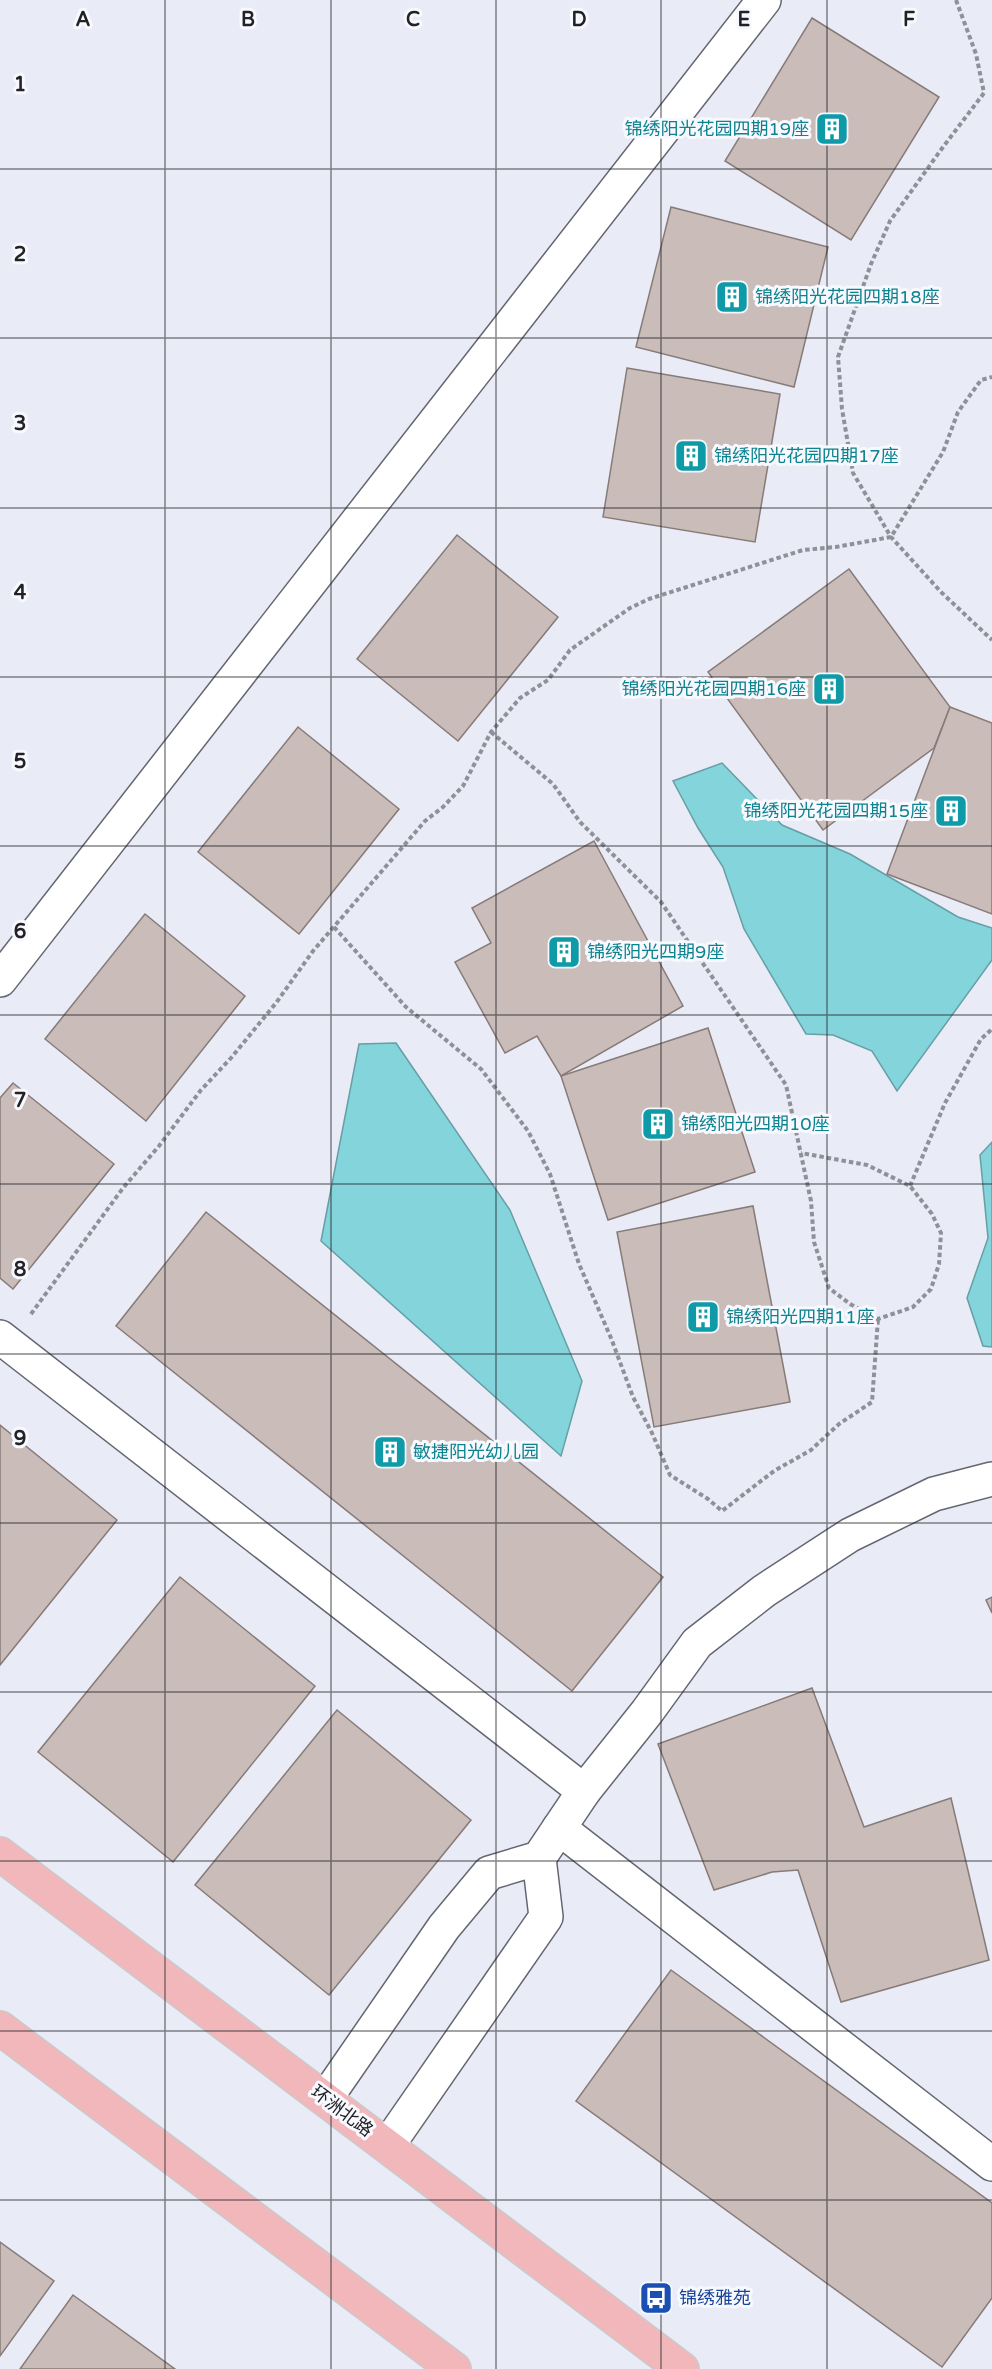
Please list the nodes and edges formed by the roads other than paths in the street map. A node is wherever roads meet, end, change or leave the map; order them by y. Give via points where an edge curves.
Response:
1 (764, 0) edge
2 (0, 980) edge
3 (6, 1342) edge
4 (992, 1479) edge
5 (584, 1791) junction
6 (559, 1828) junction
7 (0, 1854) edge
8 (539, 1857) junction
9 (0, 2028) edge
10 (326, 2098) junction
11 (388, 2145) junction
12 (992, 2164) edge
13 (454, 2369) edge
14 (682, 2369) edge

1 - 2 street
3 - 5 street
4 - 5 street via 934,1494 860,1530 764,1591 697,1643
5 - 6 street
6 - 8 street
6 - 12 street
7 - 10 main road, 环洲北路
8 - 10 street via 489,1873 444,1927
8 - 11 street via 546,1917
9 - 13 main road
10 - 11 main road, 环洲北路
11 - 14 main road, 环洲北路

